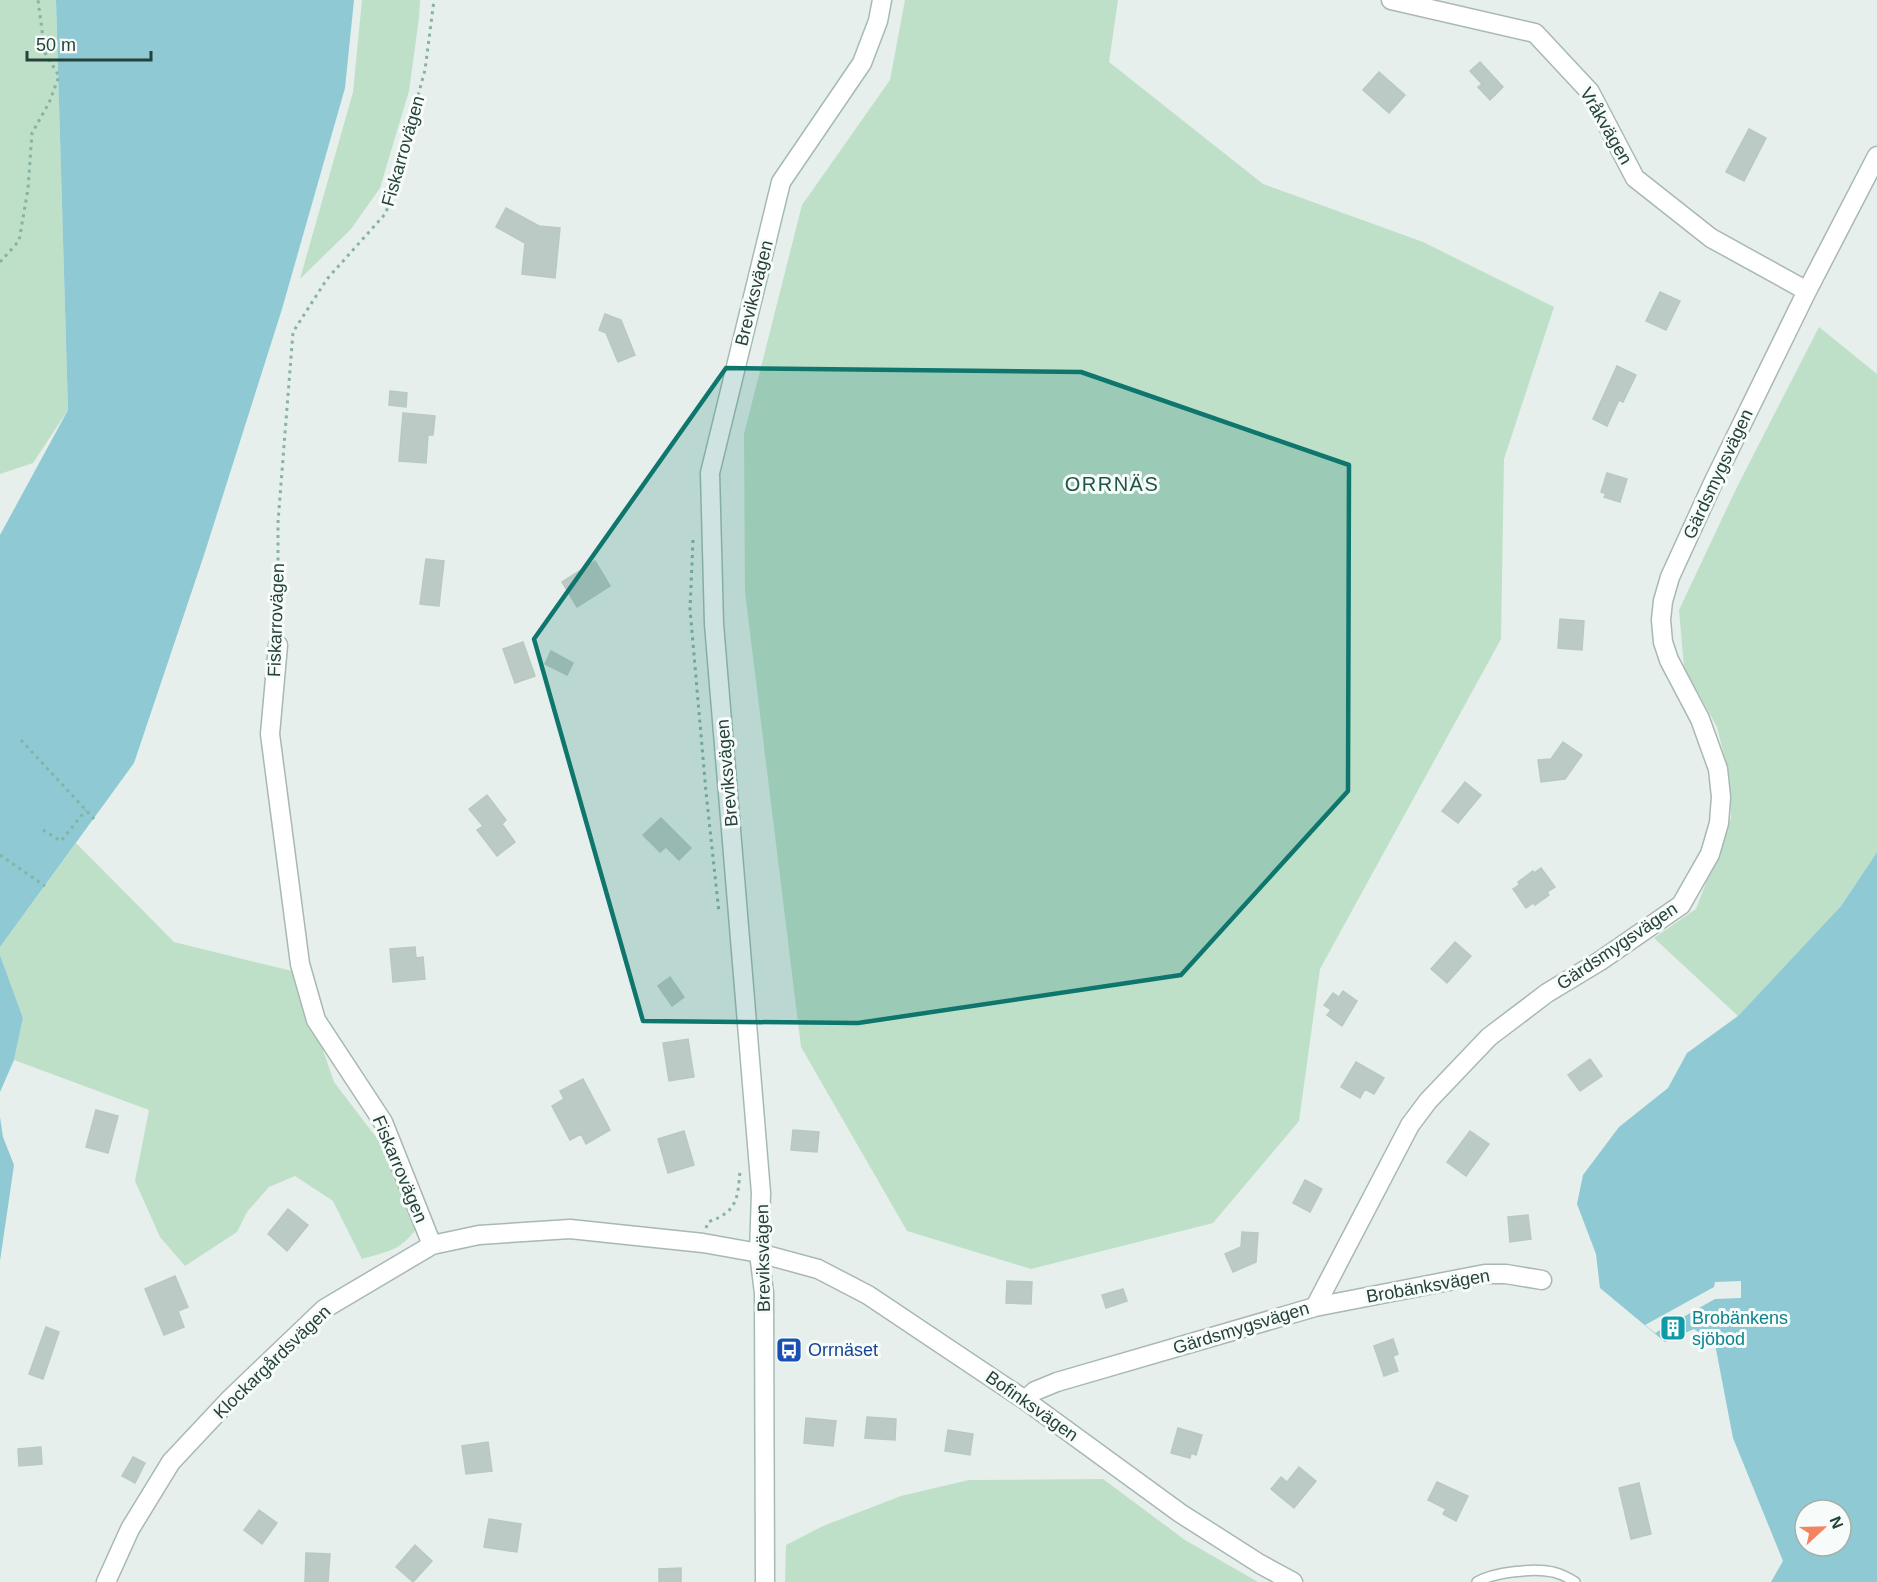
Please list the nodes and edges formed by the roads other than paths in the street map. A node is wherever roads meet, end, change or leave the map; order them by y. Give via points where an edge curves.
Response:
1 (882, 0) edge
2 (1391, 0) edge
3 (1877, 156) edge
4 (1807, 291) junction
5 (278, 645) road end
6 (432, 1245) junction
7 (759, 1253) junction
8 (1542, 1280) dead end
9 (1315, 1307) junction
10 (1025, 1400) junction
11 (106, 1582) edge
12 (765, 1582) edge
13 (1293, 1582) edge
14 (1477, 1582) edge
15 (1575, 1582) edge

1 - 7 street, Breviksvägen via 862,63 781,182 710,473 714,624 761,1193
2 - 4 street, Vråkvägen via 1535,33 1590,92 1635,178 1711,238
3 - 4 street, Gärdsmygsvägen
4 - 9 street, Gärdsmygsvägen via 1713,483 1663,601 1661,620 1666,651 1700,719 1718,769 1719,823 1710,854 1681,905 1520,1012 1489,1037 1428,1101 1410,1125
5 - 6 street, Fiskarrovägen via 270,734 300,964 316,1020 383,1122
6 - 7 street, Klockargårdsvägen via 479,1235 570,1229
6 - 11 street, Klockargårdsvägen via 324,1309 231,1398 171,1462 130,1529
7 - 10 street, Bofinksvägen via 818,1269 868,1295
7 - 12 street, Breviksvägen via 764,1293
8 - 9 street, Brobänksvägen via 1485,1274
9 - 10 street, Gärdsmygsvägen via 1057,1382
10 - 13 street, Bofinksvägen via 1180,1513
14 - 15 lane via 1496,1574 1516,1572 1552,1572

